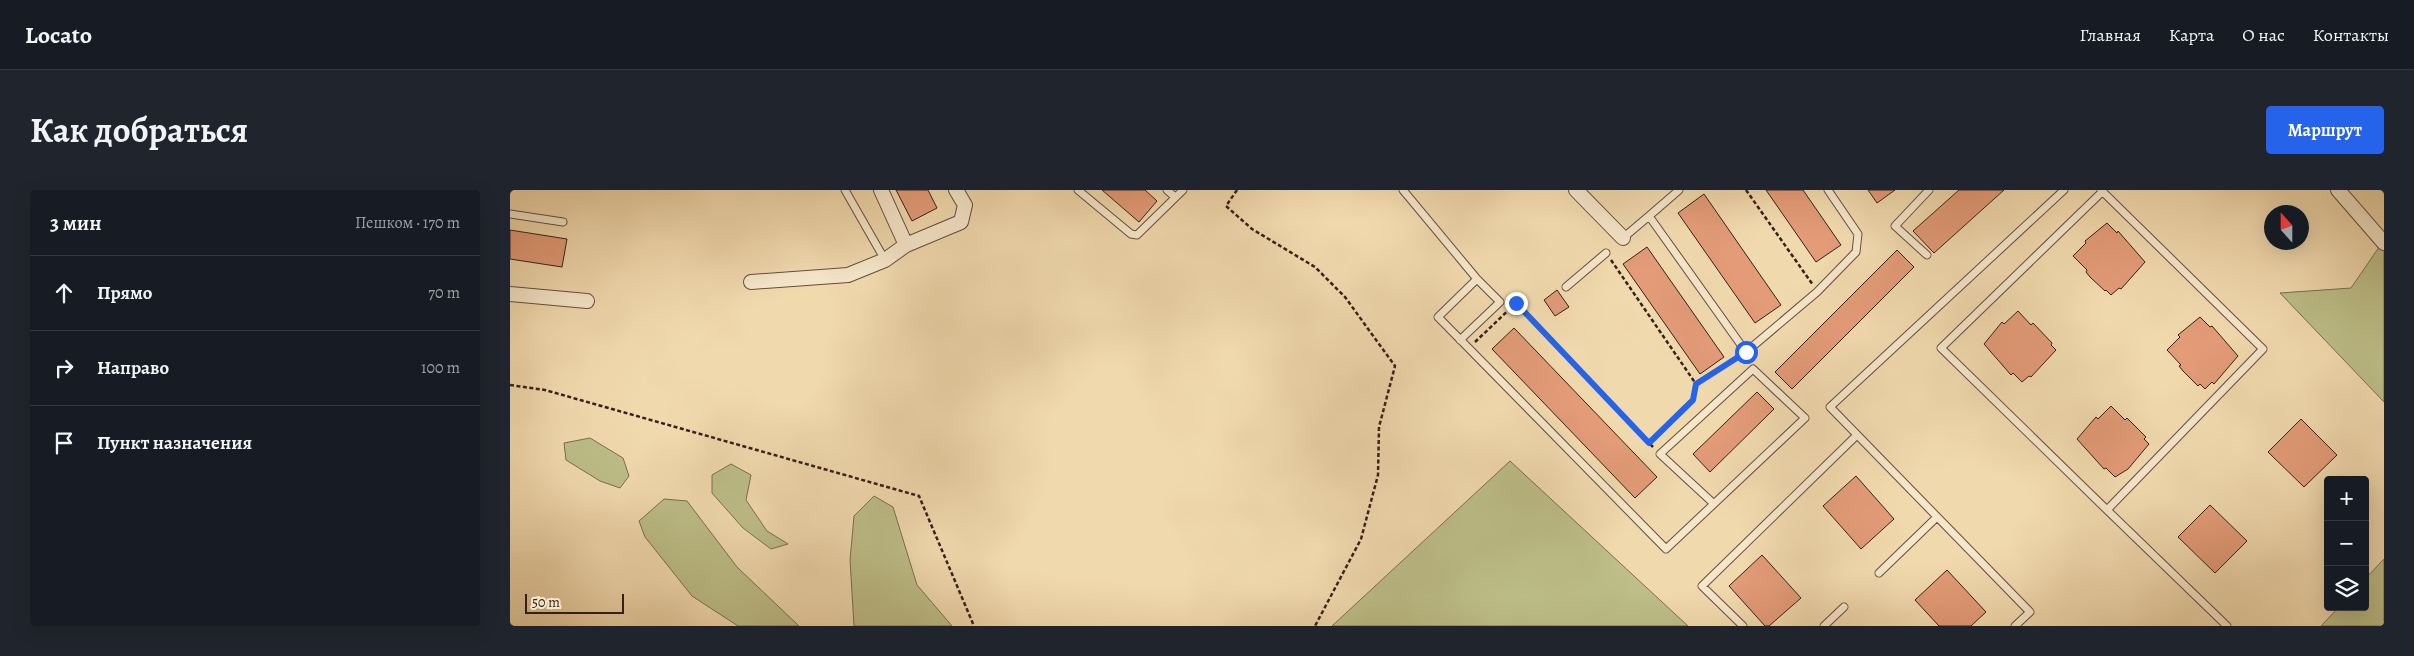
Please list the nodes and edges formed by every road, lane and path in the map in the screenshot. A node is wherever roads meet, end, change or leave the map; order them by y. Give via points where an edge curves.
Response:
1 (845, 190) edge
2 (881, 190) edge
3 (956, 190) edge
4 (1078, 190) edge
5 (1167, 190) edge
6 (1183, 190) edge
7 (1238, 190) edge
8 (1403, 190) edge
9 (1576, 190) edge
10 (1678, 190) edge
11 (1746, 190) edge
12 (1828, 190) edge
13 (1929, 190) edge
14 (2064, 190) edge
15 (2338, 190) edge
16 (2102, 191) edge
17 (1175, 197) junction
18 (510, 214) edge
19 (1649, 216) junction
20 (563, 222) dead end
21 (1623, 238) joint
22 (2384, 243) edge
23 (906, 245) junction
24 (1606, 253) joint
25 (1927, 255) dead end
26 (885, 260) junction
27 (1478, 279) junction
28 (751, 282) dead end
29 (1566, 287) dead end
30 (1817, 292) junction
31 (510, 294) edge
32 (587, 301) dead end
33 (1460, 340) junction
34 (1468, 348) junction
35 (1746, 352) junction
36 (1696, 384) junction
37 (510, 385) edge
38 (1857, 435) junction
39 (1649, 443) junction
40 (1660, 454) junction
41 (1713, 503) junction
42 (2107, 510) junction
43 (1937, 517) junction
44 (1879, 573) dead end
45 (1844, 607) dead end
46 (974, 626) edge
47 (1315, 626) edge
48 (1742, 626) edge
49 (1824, 626) edge
50 (2015, 626) edge
51 (2227, 626) edge

1 - 26 lane
2 - 23 street
3 - 23 street via 965,205 961,222
4 - 17 lane via 1131,234 1137,235
5 - 17 lane
6 - 17 lane
7 - 47 path via 1226,206 1252,229 1321,273 1345,296 1395,366 1379,427 1378,474 1362,539
8 - 27 lane
9 - 21 street
10 - 19 lane
11 - 30 path
12 - 30 lane via 1858,234 1856,252
13 - 25 lane via 1895,226
14 - 38 lane via 1830,407
15 - 22 street
16 - 42 lane via 2263,349
16 - 42 lane via 1941,348
18 - 20 lane
19 - 21 lane
19 - 35 lane
23 - 26 street
24 - 29 lane
24 - 36 path
26 - 28 street via 848,275
27 - 33 lane via 1438,318
27 - 33 lane via 1500,302
30 - 35 lane
31 - 32 street
33 - 34 lane
34 - 39 path via 1516,303
34 - 41 lane via 1666,550
35 - 36 path
36 - 39 path via 1693,400
37 - 46 path via 546,390 919,496
38 - 43 lane
38 - 48 lane via 1702,586
39 - 40 path
40 - 41 lane
40 - 41 lane via 1753,369 1805,418
42 - 51 lane
43 - 44 lane
43 - 50 lane via 2030,612
45 - 49 lane

